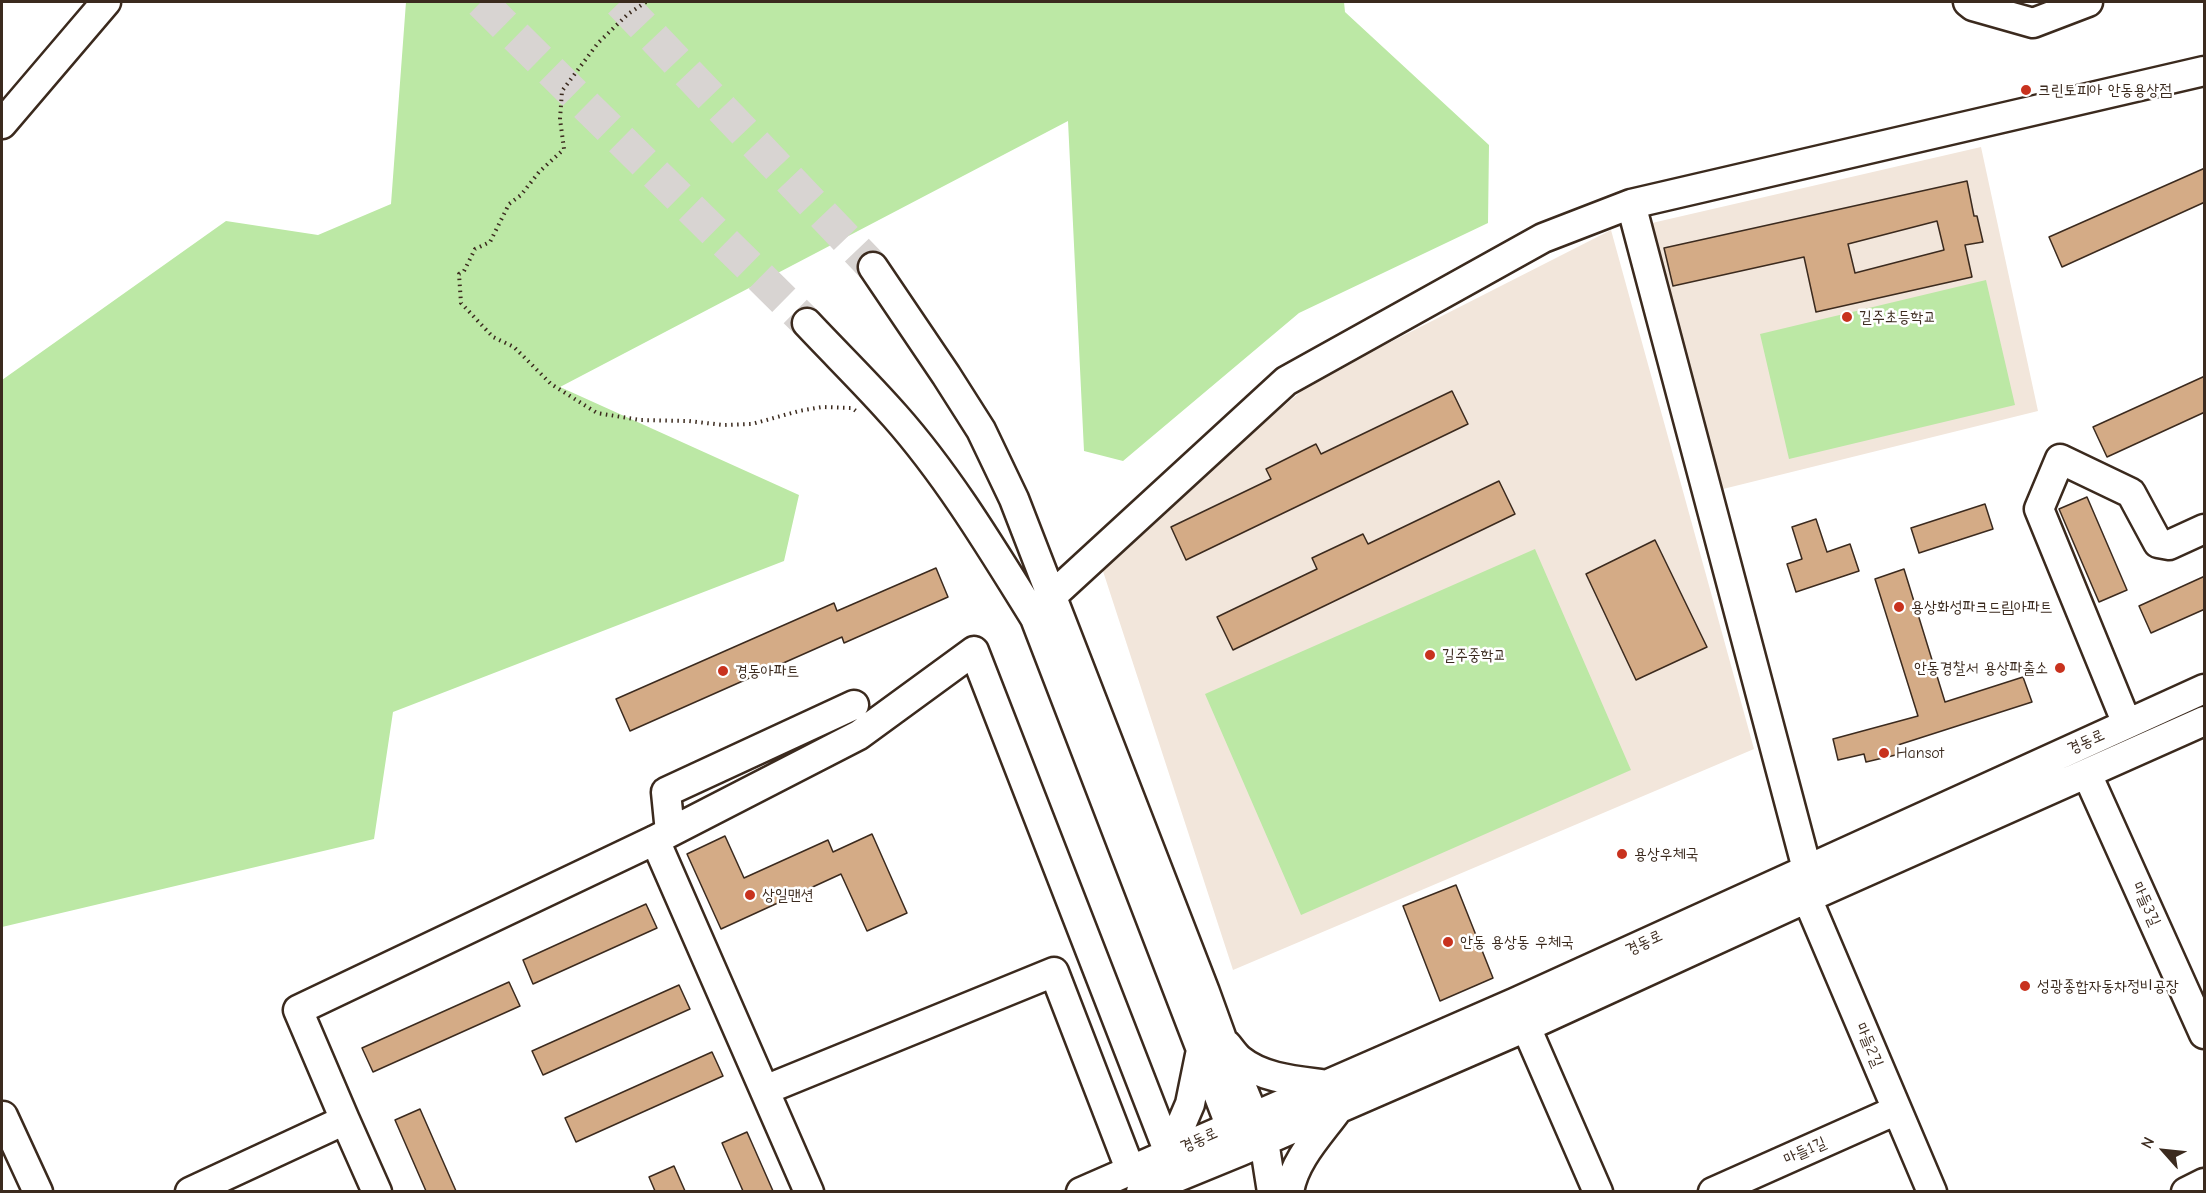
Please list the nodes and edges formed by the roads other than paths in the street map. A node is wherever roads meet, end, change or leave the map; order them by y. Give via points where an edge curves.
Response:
1 (106, 2) edge
2 (1968, 2) edge
3 (2088, 2) edge
4 (2205, 71) edge
5 (2, 124) edge
6 (1631, 204) junction
7 (873, 267) tunnel mouth
8 (807, 323) tunnel mouth
9 (2205, 529) edge
10 (1052, 596) junction
11 (1035, 618) junction
12 (2205, 689) edge
13 (854, 705) dead end
14 (2205, 721) edge
15 (2127, 724) junction
16 (2087, 774) junction
17 (662, 836) junction
18 (1807, 869) junction
19 (1807, 898) junction
20 (1526, 1027) junction
21 (2205, 1034) edge
22 (1211, 1045) junction
23 (765, 1090) junction
24 (1333, 1097) junction
25 (1897, 1110) junction
26 (3, 1116) edge
27 (345, 1120) junction
28 (1247, 1134) junction
29 (1169, 1153) junction
30 (2205, 1183) edge
31 (1148, 1185) edge
32 (38, 1191) edge
33 (190, 1191) edge
34 (377, 1191) edge
35 (808, 1191) edge
36 (1081, 1191) edge
37 (1265, 1191) edge
38 (1272, 1191) edge
39 (1289, 1191) edge
40 (1598, 1191) edge
41 (1713, 1191) edge
42 (1932, 1191) edge
43 (2186, 1191) edge

1 - 5 street
2 - 3 street via 2033,23
4 - 6 street
6 - 10 street via 1543,238 1286,381
6 - 18 street
7 - 10 street via 981,430 1014,499
8 - 11 street via 896,416 987,541
9 - 15 street via 2169,545 2158,543 2131,493 2060,459 2038,509
10 - 11 street
10 - 22 street via 1205,992
11 - 22 street
12 - 15 street, 경동로
13 - 17 street via 666,792
14 - 16 street, 경동로
15 - 18 street, 경동로
16 - 19 street, 경동로
16 - 21 street, 마들3길
17 - 23 street
17 - 27 street via 298,1010
17 - 29 street via 860,735 974,651
18 - 24 street, 경동로
19 - 20 street, 경동로
19 - 25 street, 마들2길
20 - 24 street, 경동로
20 - 40 street
22 - 24 street via 1259,1071
22 - 28 street
22 - 29 street
23 - 31 street via 1054,972
23 - 35 street
24 - 28 street, 경동로
24 - 39 street
25 - 41 street, 마들1길
25 - 42 street, 마들2길
26 - 32 street
27 - 33 street
27 - 34 street
28 - 29 street, 경동로
28 - 31 street, 경동로
28 - 37 street
28 - 38 street
29 - 31 street, 경동로
30 - 43 street
31 - 36 street, 경동로

